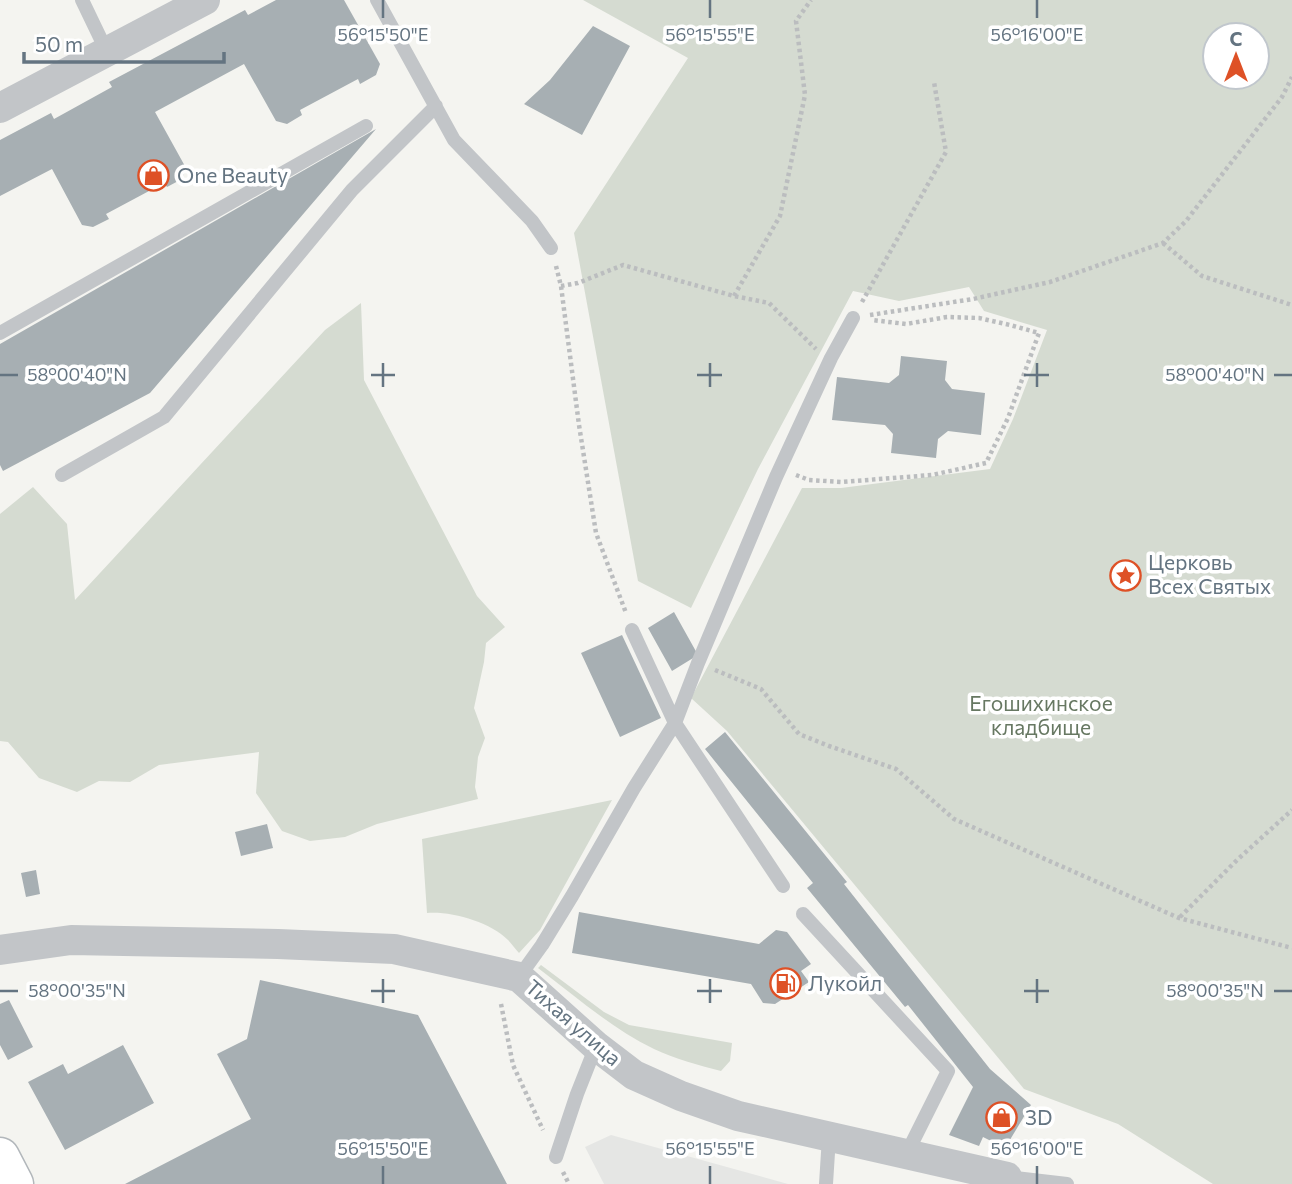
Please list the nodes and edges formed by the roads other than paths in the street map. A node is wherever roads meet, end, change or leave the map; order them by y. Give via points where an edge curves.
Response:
1 (82, 0) edge
2 (205, 0) edge
3 (377, 0) edge
4 (107, 52) junction
5 (436, 106) junction
6 (0, 108) edge
7 (366, 126) dead end
8 (551, 248) road end
9 (853, 318) road end
10 (0, 333) edge
11 (62, 474) dead end
12 (632, 630) road end
13 (676, 723) junction
14 (783, 887) dead end
15 (803, 914) dead end
16 (0, 950) edge
17 (519, 977) junction
18 (596, 1046) junction
19 (829, 1137) junction
20 (906, 1153) junction
21 (0, 1157) edge
22 (556, 1157) road end
23 (1008, 1180) edge
24 (14, 1184) edge
25 (825, 1184) edge
26 (1068, 1184) edge

1 - 4 lane
2 - 4 street
3 - 5 lane
4 - 6 street
5 - 8 lane via 454,140 532,221
5 - 11 lane via 352,190 164,417
7 - 10 lane
9 - 13 lane via 779,469
12 - 13 lane
13 - 14 lane
13 - 17 lane
15 - 20 lane via 948,1071
16 - 17 street, Тихая улица via 71,940 394,948
17 - 18 street, Тихая улица
18 - 19 street, Тихая улица via 634,1075 681,1096 738,1116
18 - 22 lane
19 - 20 street, Тихая улица
19 - 25 lane
20 - 23 street, Тихая улица
21 - 24 main road
23 - 26 lane

